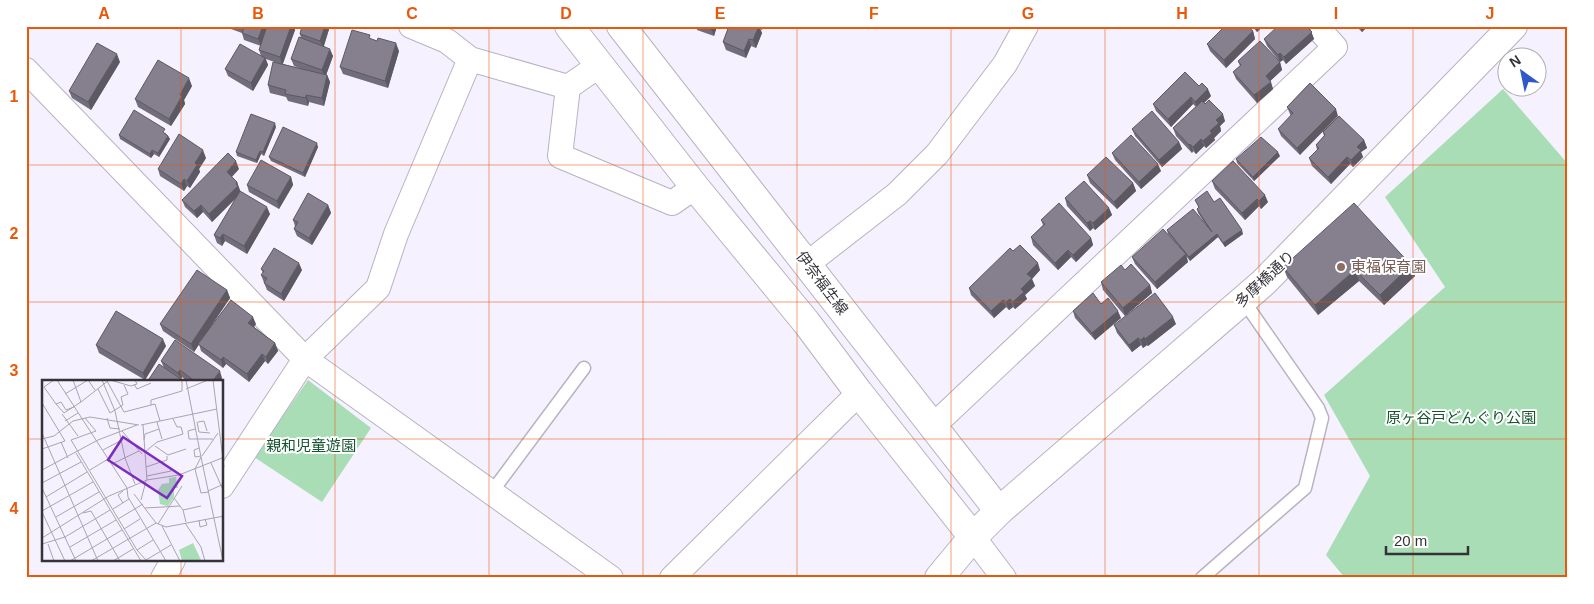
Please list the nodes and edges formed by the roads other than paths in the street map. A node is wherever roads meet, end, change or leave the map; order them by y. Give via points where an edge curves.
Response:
1 (410, 26) edge
2 (569, 26) edge
3 (621, 26) edge
4 (1026, 26) edge
5 (1316, 26) edge
6 (1513, 26) edge
7 (470, 59) junction
8 (600, 65) junction
9 (26, 70) edge
10 (568, 87) junction
11 (695, 187) junction
12 (807, 264) junction
13 (1243, 300) junction
14 (305, 359) junction
15 (584, 368) dead end
16 (859, 393) junction
17 (932, 427) junction
18 (224, 483) edge
19 (491, 493) junction
20 (999, 511) junction
21 (973, 537) junction
22 (172, 562) edge
23 (163, 578) edge
24 (610, 578) edge
25 (672, 578) edge
26 (939, 578) edge
27 (1004, 578) edge
28 (1202, 578) edge

1 - 7 street via 447,41
2 - 8 main road
3 - 12 main road, 伊奈福生線
4 - 12 street via 1005,64 937,154 897,194
5 - 17 street via 1335,47
6 - 13 main road, 多摩橋通り
7 - 10 street
7 - 14 street via 396,234 378,288
8 - 10 street
8 - 11 main road
9 - 14 street
10 - 11 street via 560,156 672,203
11 - 16 main road via 806,322
12 - 17 main road, 伊奈福生線
13 - 20 main road, 多摩橋通り
13 - 28 lane via 1322,418 1305,488
14 - 18 street
14 - 19 street
15 - 19 lane
16 - 21 main road
16 - 25 street
17 - 20 main road, 伊奈福生線
19 - 24 street
20 - 21 main road
21 - 26 main road
21 - 27 street
22 - 23 street

